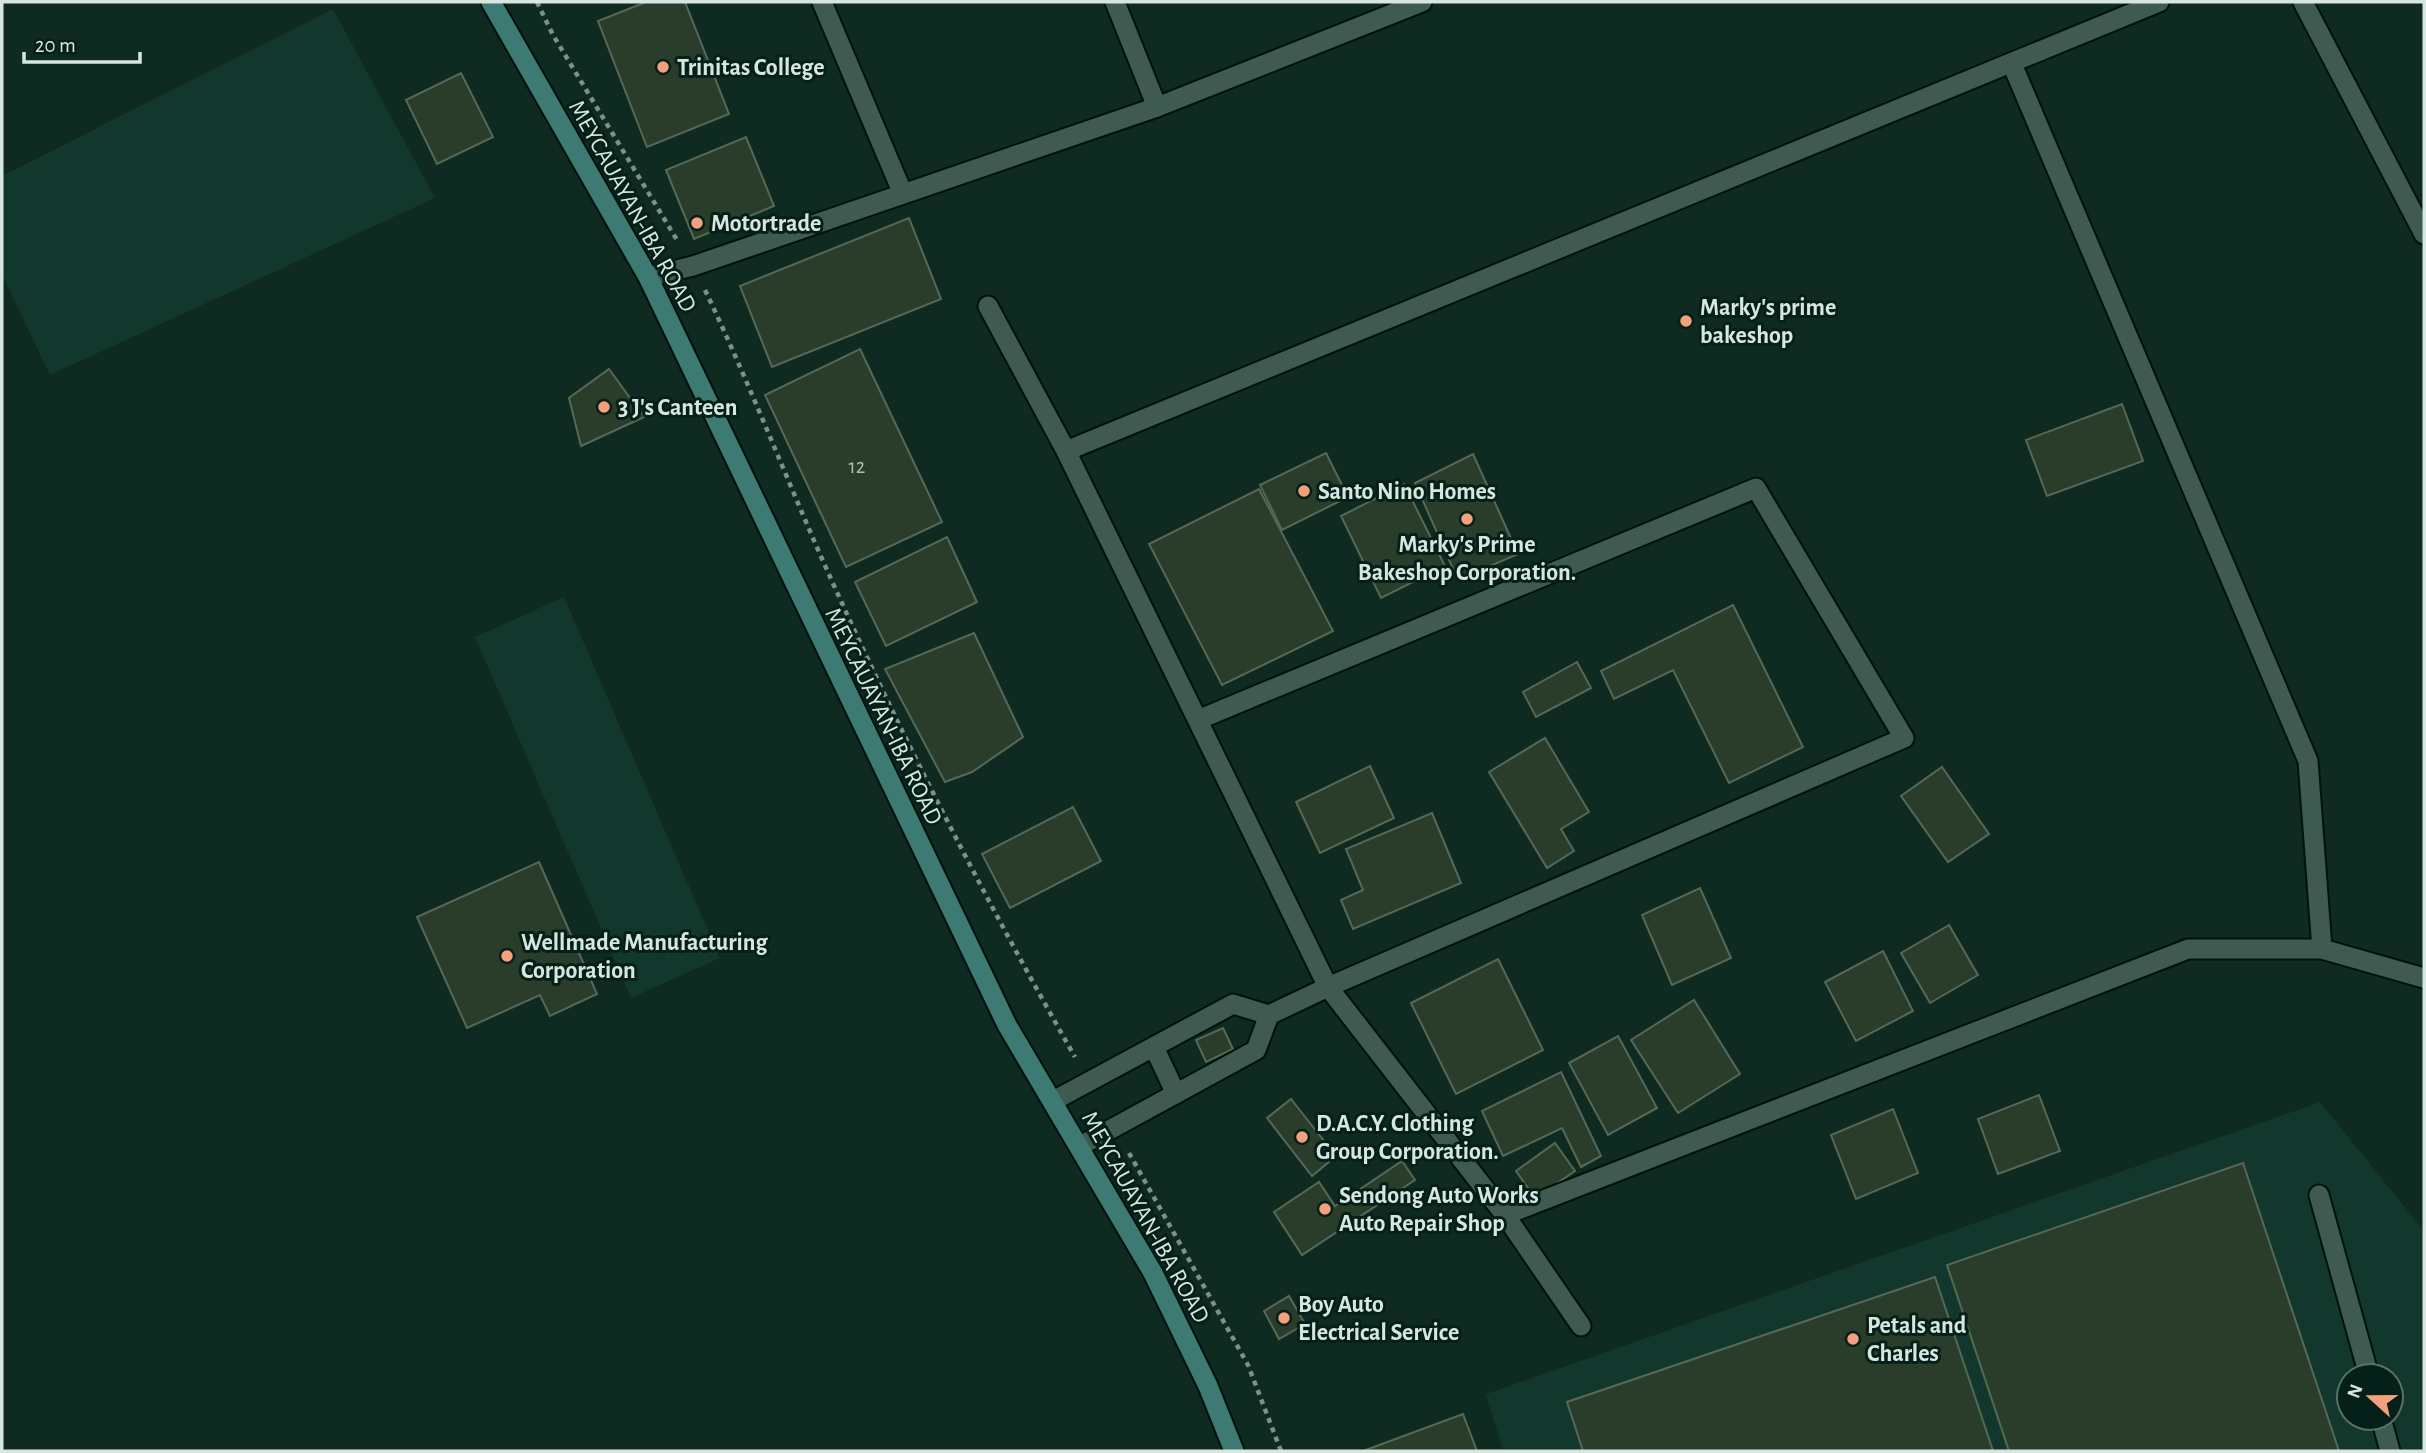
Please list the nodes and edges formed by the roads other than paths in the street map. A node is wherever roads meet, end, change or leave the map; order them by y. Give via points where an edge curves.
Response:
1 (491, 2) edge
2 (822, 2) edge
3 (1115, 2) edge
4 (1422, 2) edge
5 (2159, 2) edge
6 (2303, 2) edge
7 (2011, 64) junction
8 (1157, 107) junction
9 (902, 194) junction
10 (2424, 234) edge
11 (648, 277) junction
12 (988, 306) dead end
13 (1066, 451) junction
14 (1200, 719) junction
15 (2322, 949) junction
16 (2424, 978) edge
17 (1328, 987) junction
18 (1269, 1015) junction
19 (1154, 1047) junction
20 (1176, 1094) junction
21 (1053, 1101) junction
22 (1080, 1146) junction
23 (2319, 1195) dead end
24 (1505, 1215) junction
25 (1581, 1326) dead end
26 (2365, 1362) edge
27 (2385, 1432) edge
28 (1234, 1451) edge
29 (2390, 1451) edge

1 - 11 main road, MEYCAUAYAN-IBA ROAD
2 - 9 street
3 - 8 street
4 - 8 street
5 - 7 street
6 - 10 street
7 - 13 street
7 - 15 street via 2308,761
8 - 9 street
9 - 11 street via 693,266
11 - 21 main road, MEYCAUAYAN-IBA ROAD via 921,851 1007,1025
12 - 13 street
13 - 14 street
14 - 17 street
14 - 17 street via 1756,488 1905,738
15 - 16 street
15 - 24 street via 2188,949
17 - 18 street
17 - 24 street
18 - 19 street via 1233,1004
18 - 20 street via 1256,1050
19 - 20 street
19 - 21 street
20 - 22 street
21 - 22 main road, MEYCAUAYAN-IBA ROAD
22 - 28 main road, MEYCAUAYAN-IBA ROAD via 1153,1273
23 - 26 street
24 - 25 street
27 - 29 street

